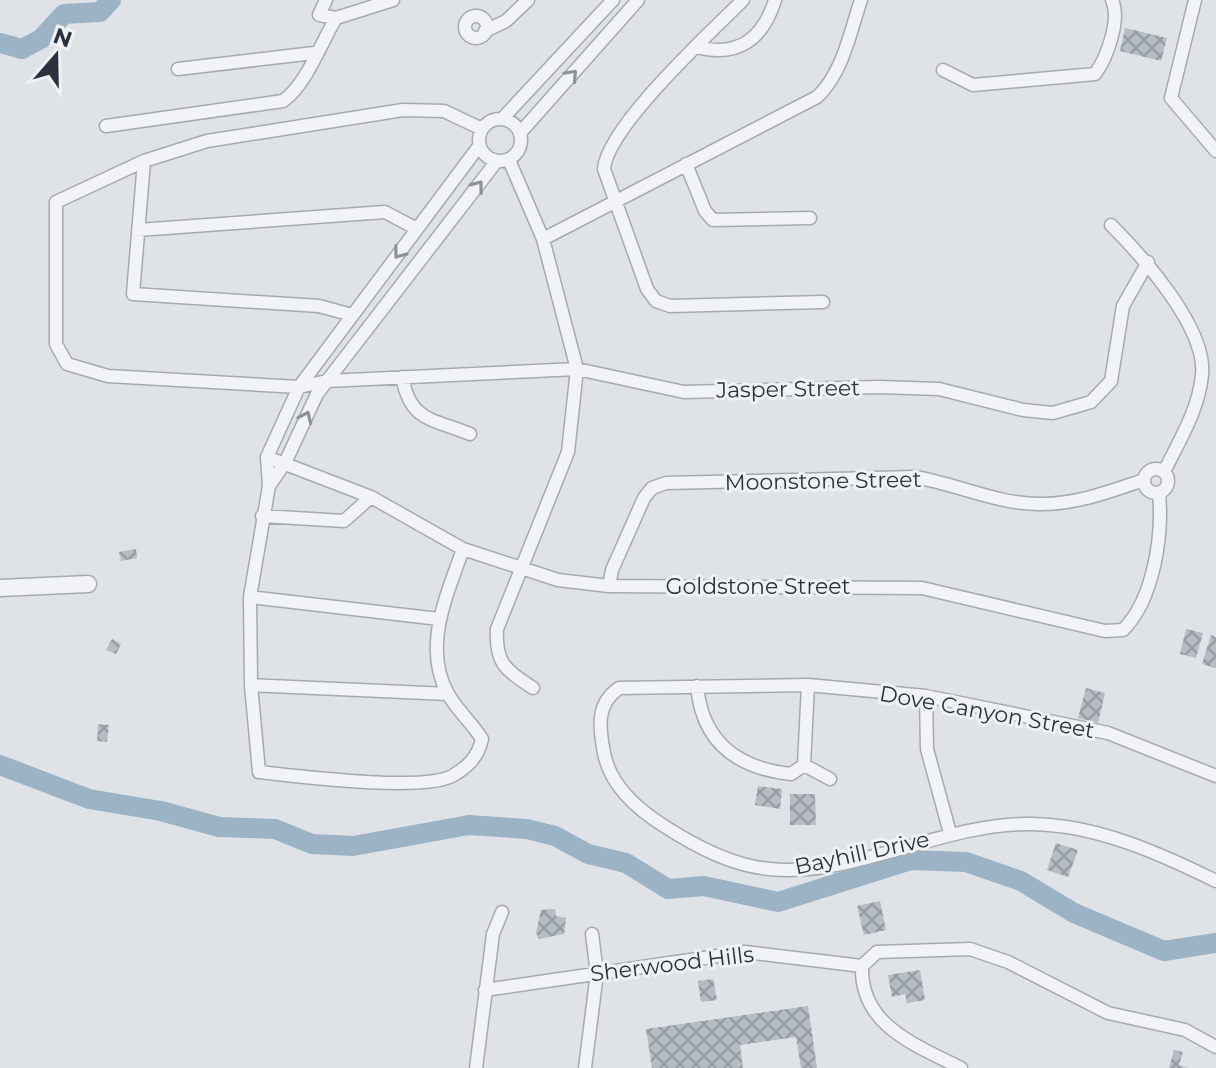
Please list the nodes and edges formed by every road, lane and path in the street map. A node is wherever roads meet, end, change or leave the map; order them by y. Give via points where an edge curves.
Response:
1 (326, 0) edge
2 (391, 0) edge
3 (528, 0) edge
4 (613, 0) edge
5 (638, 0) edge
6 (743, 0) edge
7 (775, 0) edge
8 (861, 0) edge
9 (1112, 0) edge
10 (1195, 0) edge
11 (359, 6) edge
12 (336, 18) junction
13 (485, 31) dead end
14 (697, 47) junction
15 (314, 53) junction
16 (178, 69) dead end
17 (943, 70) dead end
18 (502, 119) junction
19 (106, 126) dead end
20 (482, 129) junction
21 (520, 133) junction
22 (479, 146) junction
23 (1216, 151) edge
24 (144, 161) junction
25 (502, 161) junction
26 (686, 164) junction
27 (615, 201) junction
28 (810, 218) dead end
29 (1111, 225) dead end
30 (417, 229) junction
31 (138, 230) junction
32 (543, 239) junction
33 (1148, 262) junction
34 (823, 302) dead end
35 (352, 315) junction
36 (577, 369) junction
37 (402, 377) junction
38 (327, 381) junction
39 (299, 387) junction
40 (470, 434) dead end
41 (267, 457) junction
42 (285, 463) junction
43 (1164, 472) junction
44 (1144, 480) junction
45 (269, 486) junction
46 (1159, 493) junction
47 (371, 497) junction
48 (262, 516) junction
49 (463, 549) junction
50 (521, 566) junction
51 (88, 584) dead end
52 (609, 586) junction
53 (0, 588) edge
54 (250, 597) junction
55 (439, 619) junction
56 (251, 685) junction
57 (808, 685) junction
58 (697, 686) junction
59 (595, 687) dead end
60 (533, 688) dead end
61 (448, 694) junction
62 (608, 695) junction
63 (926, 696) junction
64 (804, 765) junction
65 (1216, 776) edge
66 (830, 779) dead end
67 (950, 833) junction
68 (1216, 881) edge
69 (502, 912) dead end
70 (592, 934) dead end
71 (862, 966) junction
72 (597, 973) junction
73 (485, 990) junction
74 (1216, 1047) edge
75 (476, 1068) edge
76 (585, 1068) edge
77 (961, 1068) edge

1 - 12 street via 319,15
2 - 11 street
3 - 13 street via 506,21
4 - 18 street
21 -> 5 street
6 - 14 street
7 - 14 street via 758,35 725,52
8 - 26 street via 829,86
9 - 17 street via 1116,9 1104,62 1095,74 973,85
10 - 23 street via 1171,98
11 - 12 street
12 - 15 street
14 - 27 street via 608,150 604,169
15 - 16 street
15 - 19 street via 302,83 283,101
18 - 20 street
18 - 21 street
20 - 22 street
20 - 24 street via 444,111 403,110 207,141
21 - 25 street via 518,152
22 - 25 street via 486,156
22 - 30 street
24 - 31 street
24 - 39 street, Jasper Street via 56,202 56,344 67,364 108,376
25 - 32 street
38 -> 25 street
26 - 27 street
26 - 28 street via 713,220
27 - 32 street
27 - 34 street via 656,301 670,306
29 - 33 street
30 - 31 street via 385,212
30 -> 35 street
31 - 35 street via 133,294 319,306
32 - 36 street
33 - 36 street, Jasper Street via 1123,306 1111,381 1091,402 1053,413 939,389 684,392
33 - 43 street via 1198,342 1203,371 1198,402
35 - 39 street
36 - 37 street, Jasper Street
36 - 50 street via 568,452
37 - 38 street, Jasper Street
37 - 40 street via 414,411
38 - 39 street, Jasper Street
42 -> 38 street
39 - 41 street
41 - 42 street, Goldstone Street
41 - 45 street
42 - 45 street
42 - 47 street, Goldstone Street
43 - 44 street via 1149,471
43 - 46 street via 1167,487
44 - 46 street via 1148,490
44 - 52 street, Moonstone Street via 1075,502 1040,505 915,477 666,483 644,498
45 - 48 street
46 - 52 street, Goldstone Street via 1161,542 1136,617 1123,630 1105,631 922,588
47 - 48 street via 344,521
47 - 49 street, Goldstone Street
48 - 54 street
49 - 50 street, Goldstone Street
49 - 55 street
50 - 52 street, Goldstone Street via 558,580
50 - 60 street via 497,629 495,649 506,670
51 - 53 street
54 - 55 street
54 - 56 street
55 - 61 street via 436,655
56 - 61 street
56 - 61 street via 259,772 376,783 449,778 478,756 482,739
57 - 58 street, Dove Canyon Street
57 - 63 street, Dove Canyon Street
57 - 64 street
58 - 62 street, Dove Canyon Street via 636,686
58 - 64 street via 706,729 725,749 781,773 800,771
59 - 62 street
62 - 67 street, Bayhill Drive via 600,721 604,755 617,785 657,822 721,856 791,871
63 - 65 street, Dove Canyon Street via 1108,733
63 - 67 street via 927,749
64 - 66 street
67 - 68 street, Bayhill Drive via 1032,824 1066,827 1157,852
69 - 73 street via 493,934
70 - 72 street
71 - 72 street, Sherwood Hills via 745,952
71 - 74 street via 877,952 970,949 1008,962 1108,1013 1185,1030
71 - 77 street via 868,1001 877,1017 902,1038
72 - 73 street, Sherwood Hills
72 - 76 street
73 - 75 street

